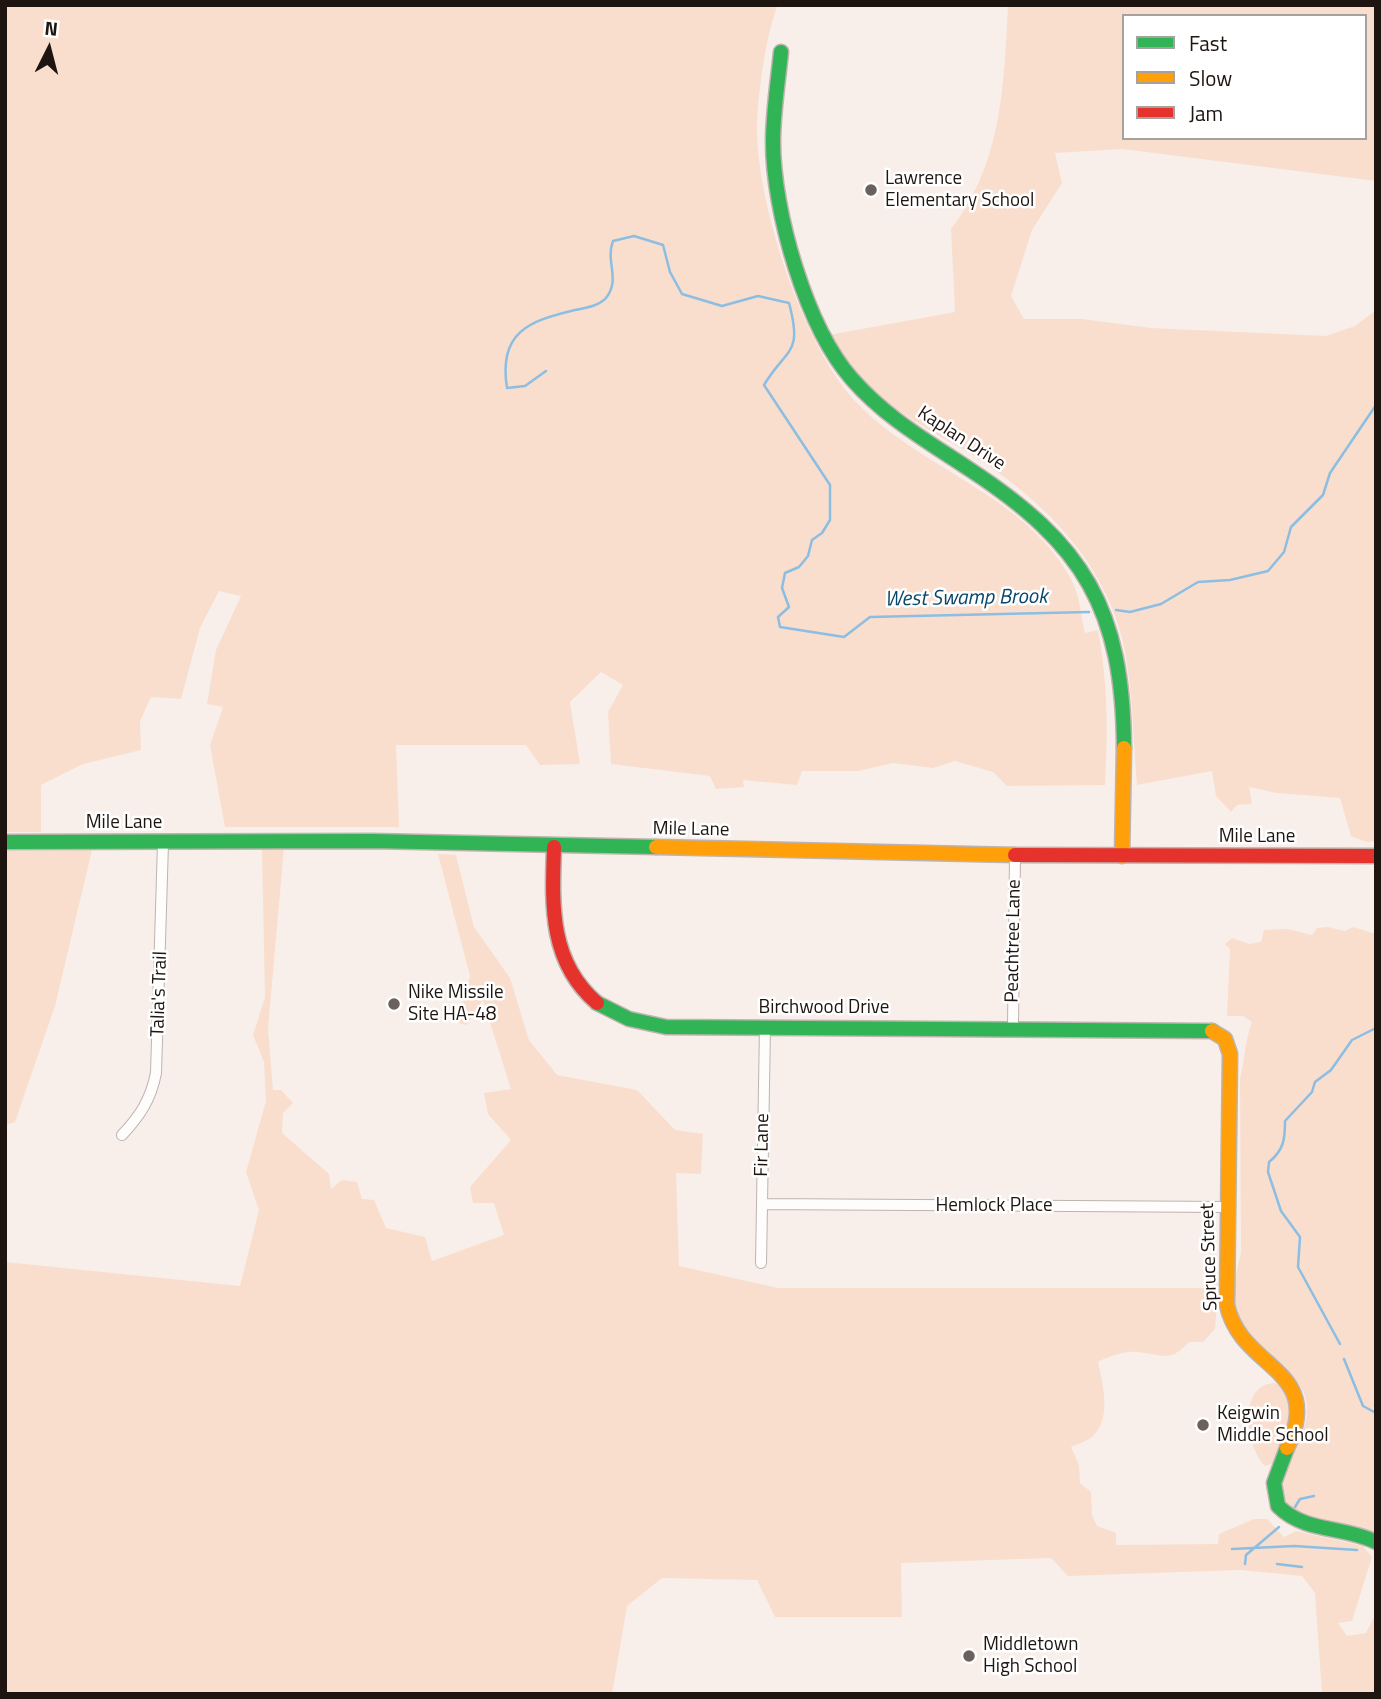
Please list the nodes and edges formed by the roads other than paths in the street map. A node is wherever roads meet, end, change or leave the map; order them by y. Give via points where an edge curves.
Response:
1 (781, 52) dead end
2 (5, 842) edge
3 (163, 842) junction
4 (554, 847) junction
5 (1015, 855) junction
6 (1122, 856) junction
7 (1376, 856) edge
8 (765, 1027) junction
9 (1013, 1027) junction
10 (1225, 1039) joint
11 (122, 1135) dead end
12 (762, 1204) junction
13 (1227, 1207) junction
14 (761, 1263) dead end
15 (1376, 1542) edge

1 - 6 street, Kaplan Drive via 774,113 775,173 782,212 821,335 873,401 1032,512 1060,541 1100,601 1120,683
2 - 3 street, Mile Lane
3 - 4 street, Mile Lane via 372,841
3 - 11 street, Talia's Trail via 156,1073 149,1098
4 - 5 street, Mile Lane
4 - 8 street, Birchwood Drive via 550,903 558,950 582,989 597,1003 636,1023
5 - 6 street, Mile Lane
5 - 9 street, Peachtree Lane
6 - 7 street, Mile Lane
8 - 9 street, Birchwood Drive
8 - 12 street, Fir Lane
9 - 10 street, Birchwood Drive via 1212,1031
10 - 13 street, Spruce Street via 1230,1054
12 - 13 street, Hemlock Place
12 - 14 street, Fir Lane
13 - 15 street, Spruce Street via 1229,1316 1242,1337 1291,1388 1300,1407 1297,1430 1275,1481 1275,1499 1295,1519 1362,1534

